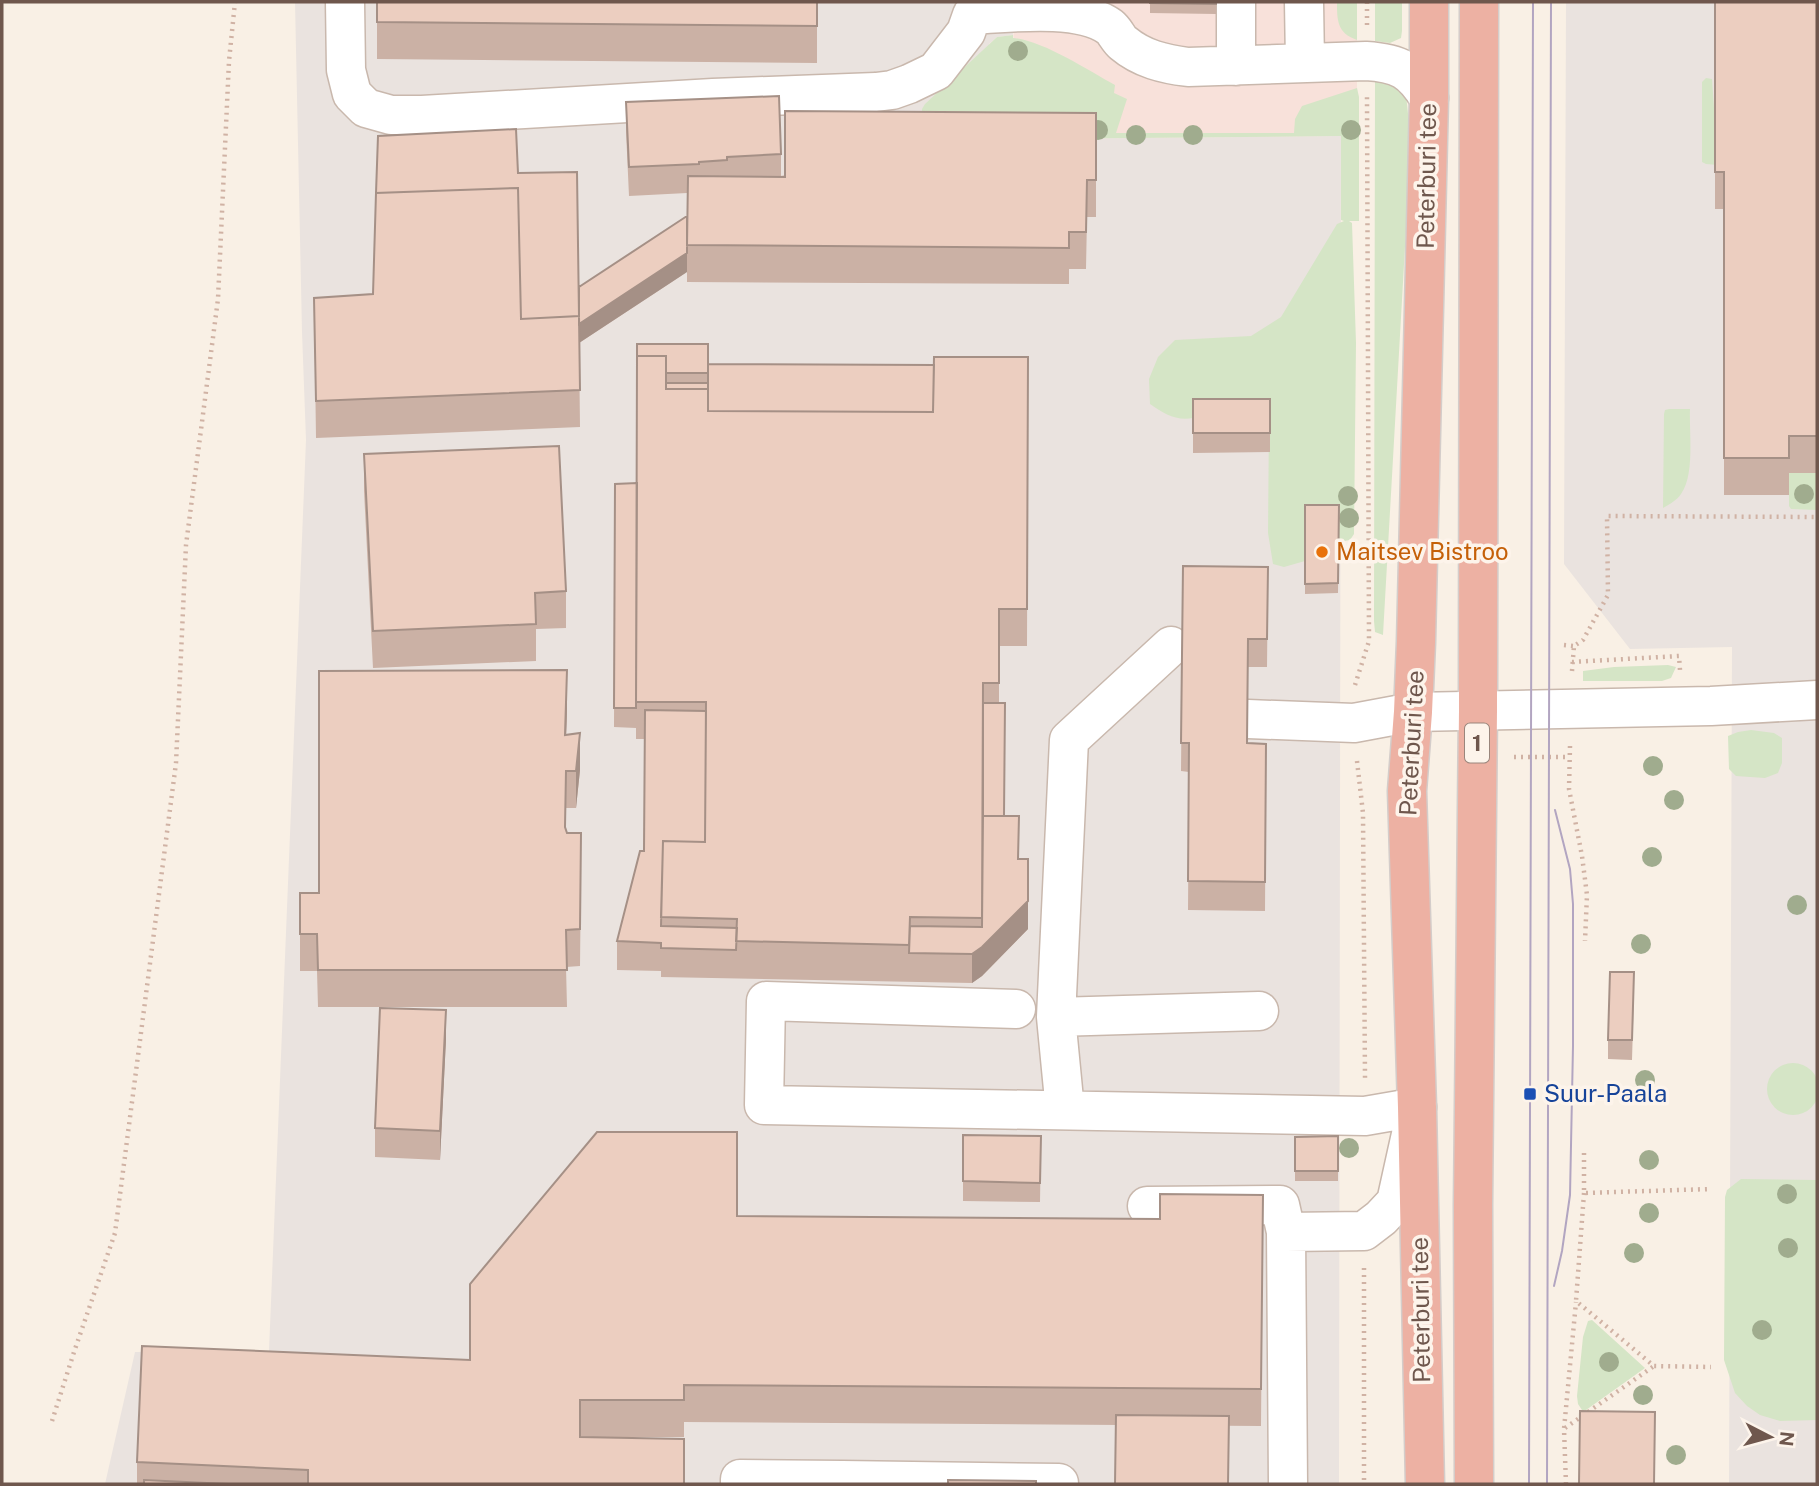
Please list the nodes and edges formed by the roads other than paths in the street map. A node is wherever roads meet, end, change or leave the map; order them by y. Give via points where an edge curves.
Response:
1 (345, 2) edge
2 (1236, 2) edge
3 (1304, 2) edge
4 (1429, 2) edge
5 (1479, 2) edge
6 (972, 8) edge
7 (1108, 14) edge
8 (1305, 63) junction
9 (1236, 66) junction
10 (1429, 98) junction
11 (1171, 646) dead end
12 (1817, 700) edge
13 (1478, 710) junction
14 (1413, 712) junction
15 (1248, 719) edge
16 (1016, 1009) dead end
17 (1259, 1011) dead end
18 (1056, 1017) junction
19 (1417, 1107) junction
20 (1065, 1110) junction
21 (1147, 1206) dead end
22 (1286, 1232) junction
23 (842, 1482) edge
24 (740, 1484) edge
25 (1059, 1484) edge
26 (1288, 1484) edge
27 (1425, 1484) edge
28 (1474, 1484) edge

1 - 6 street via 346,69 352,94 366,108 391,115 892,90 936,71 966,32
2 - 9 street
3 - 8 street
4 - 10 highway, Peterburi tee
5 - 13 highway, Peterburi tee / 1
6 - 7 street
7 - 9 street via 1122,42 1143,56 1188,67
8 - 9 street
8 - 10 street via 1366,61 1399,66 1413,75
10 - 14 highway, Peterburi tee
11 - 18 street via 1069,740
12 - 13 street
13 - 14 street
13 - 28 highway, Peterburi tee / 1
14 - 15 street via 1354,723
14 - 19 highway, Peterburi tee via 1407,791
16 - 20 street via 766,1001 764,1105
17 - 18 street
18 - 20 street
19 - 20 street via 1365,1116
19 - 22 street via 1396,1202 1381,1218 1364,1231
19 - 27 highway, Peterburi tee
21 - 22 street via 1280,1205
22 - 26 street
23 - 24 street via 740,1479
23 - 25 street

